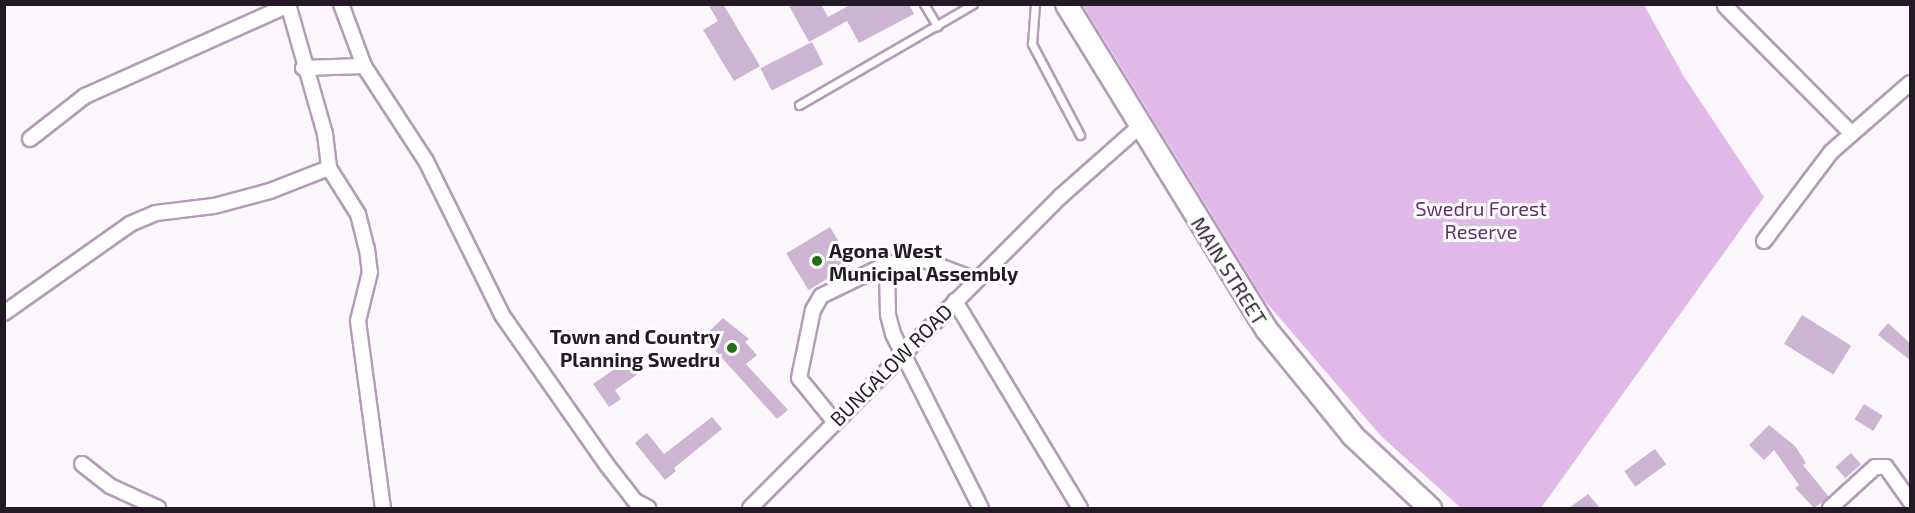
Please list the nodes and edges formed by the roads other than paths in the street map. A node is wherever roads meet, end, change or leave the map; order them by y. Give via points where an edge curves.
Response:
1 (341, 4) edge
2 (924, 4) edge
3 (973, 4) edge
4 (1035, 4) edge
5 (1066, 4) edge
6 (288, 5) edge
7 (1725, 6) dead end
8 (937, 26) junction
9 (364, 66) junction
10 (303, 68) junction
11 (1911, 83) edge
12 (799, 105) dead end
13 (1140, 126) junction
14 (1850, 132) junction
15 (1080, 135) dead end
16 (30, 139) dead end
17 (329, 168) junction
18 (1764, 241) dead end
19 (887, 264) junction
20 (976, 280) junction
21 (955, 301) junction
22 (4, 313) edge
23 (903, 354) junction
24 (834, 421) junction
25 (82, 464) dead end
26 (1911, 501) edge
27 (158, 508) edge
28 (383, 508) edge
29 (648, 508) edge
30 (750, 508) edge
31 (981, 508) edge
32 (1080, 508) edge
33 (1430, 508) edge
34 (1830, 508) edge

1 - 9 street
2 - 8 lane
3 - 8 lane
4 - 15 lane via 1032,44
5 - 13 main road, MAIN STREET
6 - 10 street
6 - 16 street via 85,96
7 - 14 street
8 - 12 lane
9 - 10 street
9 - 29 street via 426,161 502,315 607,465 636,501
10 - 17 street via 325,134
11 - 14 street
13 - 20 street, BUNGALOW ROAD
13 - 33 main road, MAIN STREET via 1214,250 1301,376 1352,435
14 - 18 street
17 - 22 street via 270,191 214,206 156,213 130,224
17 - 28 street via 358,214 367,249 370,272 358,321
19 - 20 street via 921,259
19 - 23 street via 888,315
19 - 24 street via 821,296 813,310 799,378
20 - 21 street, BUNGALOW ROAD
21 - 23 street, BUNGALOW ROAD
21 - 32 street
23 - 24 street, BUNGALOW ROAD
23 - 31 street
24 - 30 street, BUNGALOW ROAD
25 - 27 street via 110,486
26 - 34 street via 1886,467 1875,467

